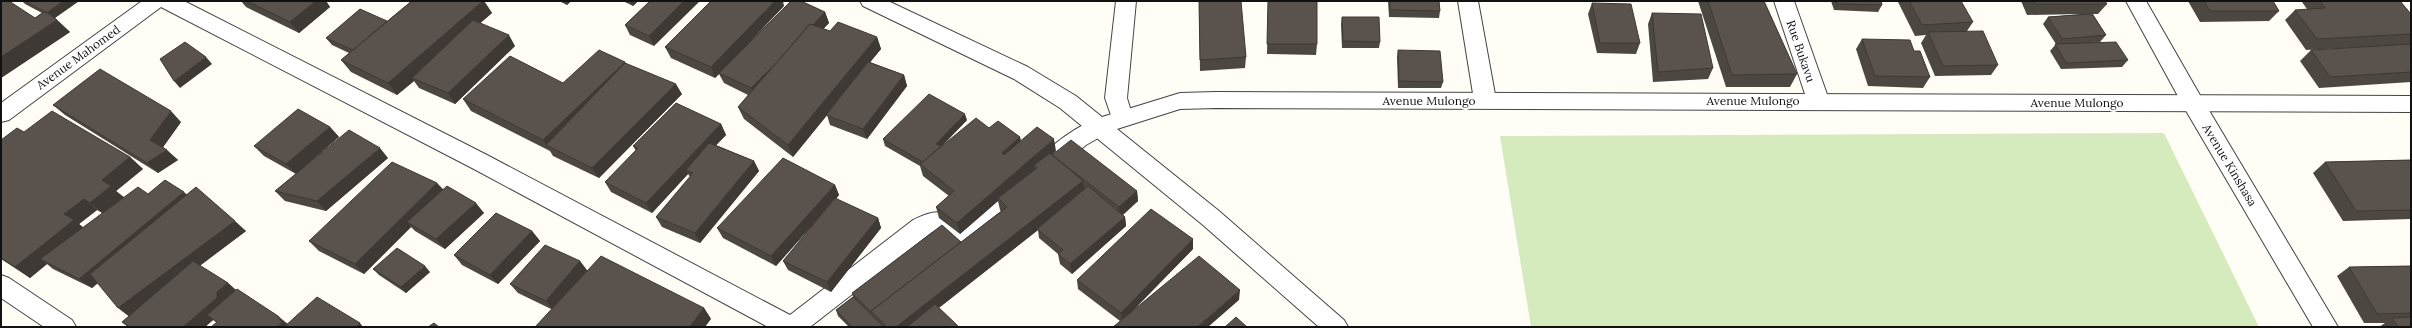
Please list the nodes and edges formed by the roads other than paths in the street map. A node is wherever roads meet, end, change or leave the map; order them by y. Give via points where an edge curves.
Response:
1 (156, 1) edge
2 (166, 1) edge
3 (870, 1) edge
4 (1126, 1) edge
5 (1468, 1) edge
6 (1784, 1) edge
7 (2136, 1) edge
8 (1485, 100) junction
9 (1818, 100) junction
10 (2193, 103) junction
11 (2411, 104) edge
12 (1, 114) edge
13 (1122, 118) junction
14 (1099, 127) junction
15 (1, 285) edge
16 (64, 327) edge
17 (791, 327) edge
18 (1336, 327) edge
19 (2326, 327) edge

1 - 12 street, Avenue Mahomed
2 - 17 street via 629,238
3 - 14 street via 1021,73 1068,102
4 - 13 street via 1116,98
5 - 8 street
6 - 9 street, Rue Bukavu
7 - 10 street, Avenue Kinshasa
8 - 9 street, Avenue Mulongo
8 - 13 street, Avenue Mulongo via 1180,101
9 - 10 street, Avenue Mulongo
10 - 11 street, Avenue Mulongo
10 - 19 street, Avenue Kinshasa
13 - 14 street, Avenue Mulongo
14 - 17 street, Avenue Mulongo via 1063,151 966,234 959,238 952,236 939,222 925,225
14 - 18 street via 1211,218
15 - 16 street

